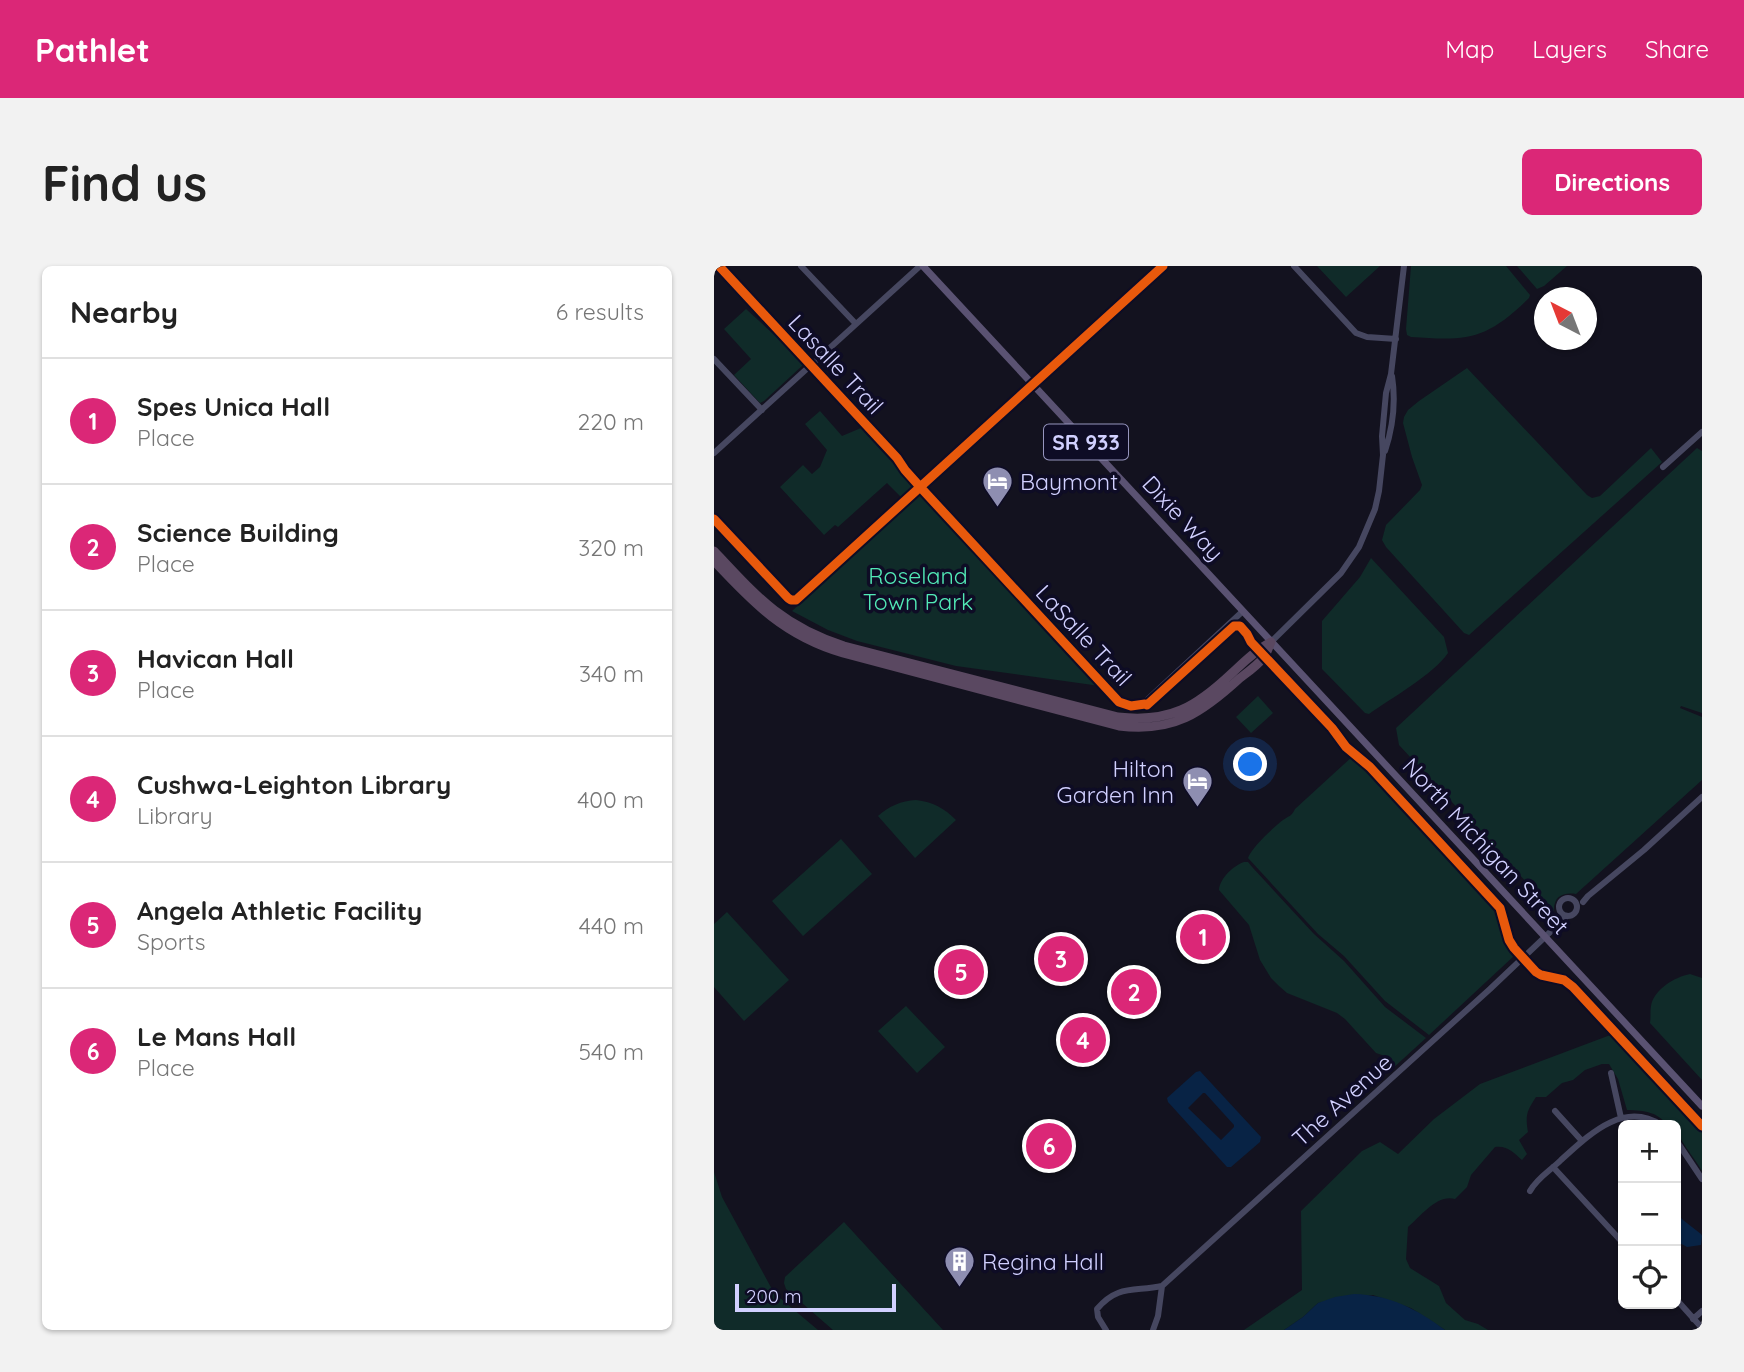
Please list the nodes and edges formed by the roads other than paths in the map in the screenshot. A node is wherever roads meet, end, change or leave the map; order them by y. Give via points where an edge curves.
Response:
1 (801, 266) edge
2 (922, 266) edge
3 (1163, 266) edge
4 (1294, 266) edge
5 (1404, 266) edge
6 (856, 324) junction
7 (1396, 339) junction
8 (714, 359) edge
9 (1033, 384) junction
10 (762, 410) junction
11 (1702, 432) edge
12 (714, 453) edge
13 (1663, 467) dead end
14 (714, 520) edge
15 (714, 551) edge
16 (714, 561) edge
17 (1243, 611) junction
18 (1271, 642) junction
19 (1148, 699) dead end
20 (1702, 797) edge
21 (1580, 905) junction
22 (1567, 916) junction
23 (1545, 938) junction
24 (1611, 1073) dead end
25 (1702, 1107) edge
26 (1555, 1111) dead end
27 (1621, 1118) junction
28 (1652, 1120) edge
29 (1582, 1141) junction
30 (1681, 1148) edge
31 (1553, 1167) junction
32 (1702, 1179) edge
33 (1530, 1191) dead end
34 (1618, 1238) edge
35 (1162, 1286) junction
36 (1681, 1305) edge
37 (1702, 1311) edge
38 (1693, 1319) junction
39 (1702, 1328) edge
40 (1106, 1330) edge
41 (1153, 1330) edge

1 - 6 street
2 - 6 street
2 - 9 main road, Dixie Way / SR 933
3 - 9 street
4 - 7 street via 1356,333
5 - 7 street
6 - 10 street
7 - 18 street via 1384,409 1379,491 1365,533 1335,580
8 - 10 street
9 - 14 street via 794,601
9 - 17 main road, Dixie Way / SR 933
10 - 12 street
11 - 13 street
15 - 18 highway via 768,606 824,639 1118,717 1156,718 1191,706
16 - 18 highway via 772,619 831,649 1119,726 1167,724 1203,709 1265,656
17 - 18 main road, North Michigan Street / SR 933
17 - 19 street
18 - 23 main road, North Michigan Street / SR 933
20 - 21 street
21 - 22 street
21 - 22 street via 1573,899 1562,900 1559,908
22 - 23 street, The Avenue
23 - 25 main road, North Michigan Street / SR 933
23 - 35 street, The Avenue
24 - 27 street
26 - 29 street
27 - 28 street
27 - 29 street
29 - 31 street
30 - 32 street
31 - 33 street
31 - 34 street
35 - 40 street via 1125,1290 1101,1305 1098,1317
35 - 41 street
36 - 38 street
37 - 38 street
38 - 39 street

